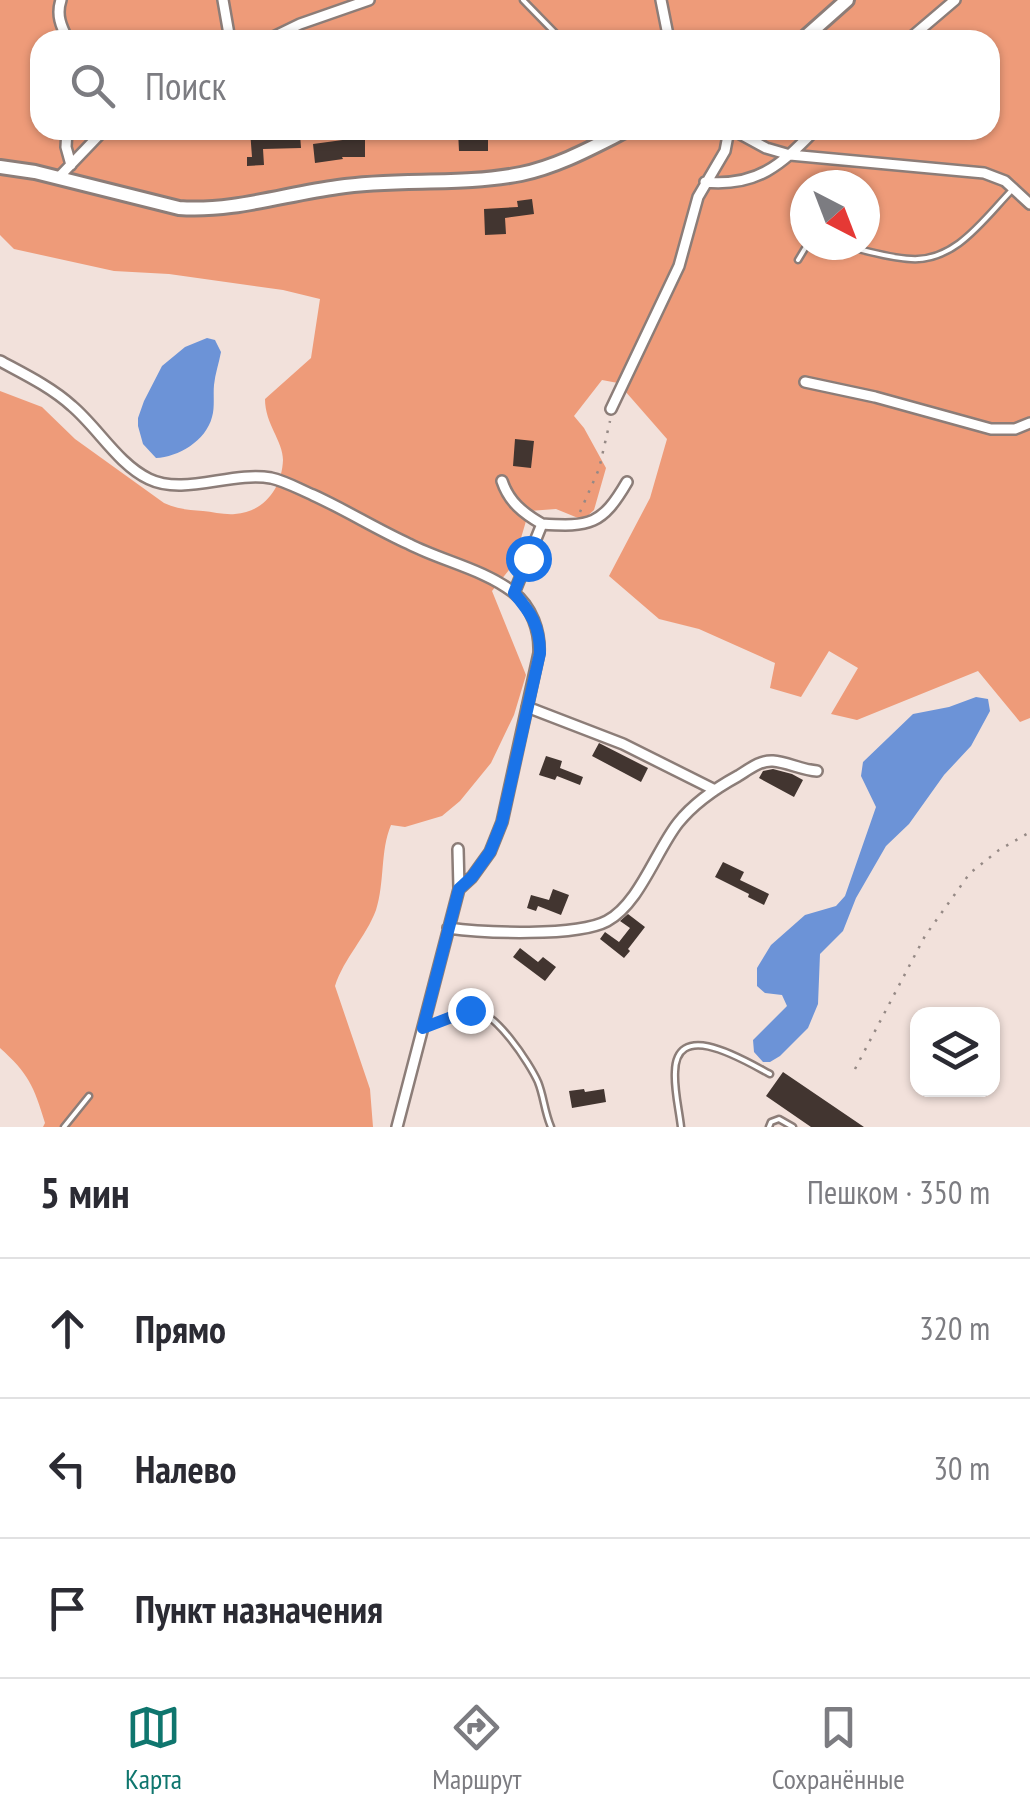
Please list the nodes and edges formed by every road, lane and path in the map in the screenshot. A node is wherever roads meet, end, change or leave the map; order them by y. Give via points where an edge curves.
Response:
1 (60, 0) edge
2 (223, 0) edge
3 (369, 0) edge
4 (523, 0) edge
5 (660, 0) edge
6 (847, 0) edge
7 (955, 0) edge
8 (64, 30) edge
9 (228, 30) edge
10 (287, 30) edge
11 (552, 30) edge
12 (667, 30) edge
13 (813, 30) edge
14 (920, 30) edge
15 (66, 140) edge
16 (95, 140) edge
17 (607, 140) edge
18 (728, 140) edge
19 (750, 140) edge
20 (805, 140) edge
21 (790, 155) junction
22 (71, 165) junction
23 (0, 168) edge
24 (58, 178) junction
25 (705, 182) junction
26 (1014, 187) junction
27 (1030, 204) edge
28 (880, 253) edge
29 (0, 362) edge
30 (805, 382) dead end
31 (612, 409) joint
32 (1030, 423) edge
33 (502, 481) dead end
34 (627, 482) dead end
35 (542, 524) junction
36 (571, 526) junction
37 (514, 593) junction
38 (527, 707) junction
39 (817, 771) dead end
40 (715, 790) junction
41 (1030, 832) edge
42 (458, 848) dead end
43 (459, 889) junction
44 (448, 928) junction
45 (423, 1028) junction
46 (856, 1070) dead end
47 (770, 1074) dead end
48 (89, 1096) dead end
49 (64, 1127) edge
50 (397, 1127) edge
51 (552, 1127) edge
52 (681, 1127) edge
53 (769, 1127) edge
54 (792, 1127) edge

1 - 8 street
2 - 9 street
3 - 10 street
4 - 11 lane
5 - 12 street
6 - 13 main road
7 - 14 street
15 - 22 street
16 - 22 street
17 - 24 main road via 522,174 358,184 200,210
18 - 25 street
19 - 21 street
20 - 21 street
21 - 25 street via 746,180
21 - 26 street via 968,170
22 - 24 street
23 - 24 main road
25 - 31 street via 679,266
26 - 27 street
26 - 28 lane via 960,242 934,257
29 - 37 street via 70,404 154,482 276,479
30 - 32 street via 990,429
31 - 36 path via 600,469
33 - 35 street via 516,505
34 - 36 street via 612,507 594,521
35 - 36 street
35 - 37 street
37 - 38 street via 540,636
38 - 40 street
38 - 43 street via 502,822 490,852
39 - 40 street via 768,762
40 - 44 street via 678,824 630,901 604,923 501,933
41 - 46 path via 970,873 925,936
42 - 43 street
43 - 44 street
44 - 45 street
45 - 50 street
45 - 51 lane via 470,1010 493,1019 529,1064
47 - 52 lane via 709,1046 685,1050 674,1071
48 - 49 lane
53 - 54 lane via 779,1119

